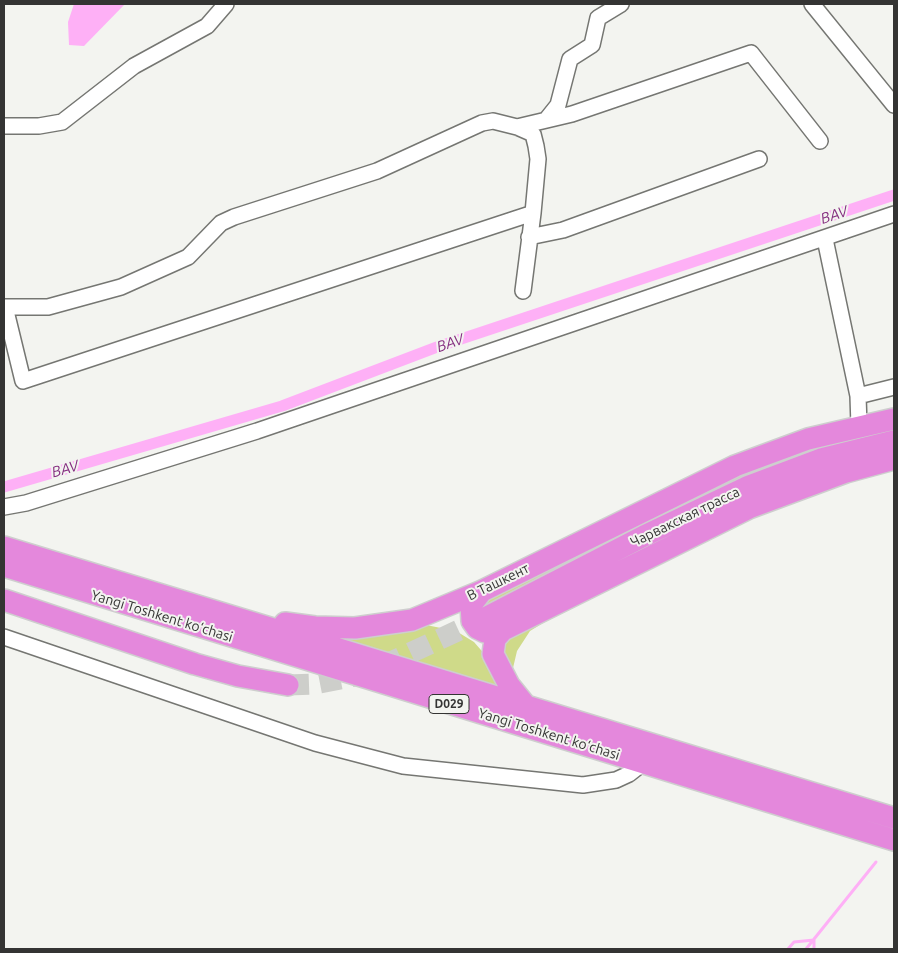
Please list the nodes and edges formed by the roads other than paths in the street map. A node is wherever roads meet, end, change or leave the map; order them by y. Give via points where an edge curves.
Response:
1 (226, 4) edge
2 (621, 4) edge
3 (812, 4) edge
4 (894, 105) edge
5 (548, 118) junction
6 (4, 126) edge
7 (517, 126) junction
8 (533, 134) junction
9 (820, 141) dead end
10 (759, 159) dead end
11 (533, 213) junction
12 (894, 214) edge
13 (529, 237) junction
14 (825, 239) junction
15 (523, 291) dead end
16 (4, 307) edge
17 (894, 387) edge
18 (858, 396) junction
19 (894, 419) edge
20 (859, 426) junction
21 (894, 441) edge
22 (894, 459) edge
23 (4, 507) edge
24 (4, 547) edge
25 (4, 566) edge
26 (84, 573) junction
27 (482, 591) junction
28 (4, 600) edge
29 (485, 618) tunnel mouth
30 (503, 630) junction
31 (4, 637) edge
32 (288, 685) tunnel mouth
33 (526, 706) junction
34 (643, 763) junction
35 (894, 818) edge
36 (894, 840) edge

1 - 6 street via 207,26 134,66 62,122
2 - 5 street via 598,18 589,49 570,59 558,105
3 - 4 street
5 - 7 street
5 - 8 street
5 - 9 street via 591,108 751,53
7 - 8 street
7 - 16 street via 487,121 377,171 234,217 221,223 188,257 121,287 48,307
8 - 11 street via 538,158
10 - 13 street via 564,230
11 - 13 street
11 - 16 street via 23,381
12 - 14 street
13 - 15 street
14 - 18 street
14 - 23 street via 606,310 257,430 26,503
17 - 18 street
18 - 20 street
19 - 20 highway, В Ташкент / D029
20 - 27 highway, В Ташкент / D029 via 784,447 727,469
21 - 29 highway, Чарвакская трасса via 821,459 757,482
22 - 30 highway via 829,477 749,508
24 - 26 highway, Yangi Toshkent ko‘chasi / D029
25 - 34 highway, Yangi Toshkent ko‘chasi / D029
26 - 27 highway, В Ташкент / D029 via 278,621 334,628 398,623
26 - 33 highway, Yangi Toshkent ko‘chasi / D029
27 - 30 highway via 471,605 472,621 485,632
28 - 32 highway via 196,664 244,678
30 - 33 highway via 495,639 493,654 509,685
31 - 34 street via 314,743 404,766 583,785 616,780
33 - 35 highway, Yangi Toshkent ko‘chasi / D029
34 - 36 highway, Yangi Toshkent ko‘chasi / D029

